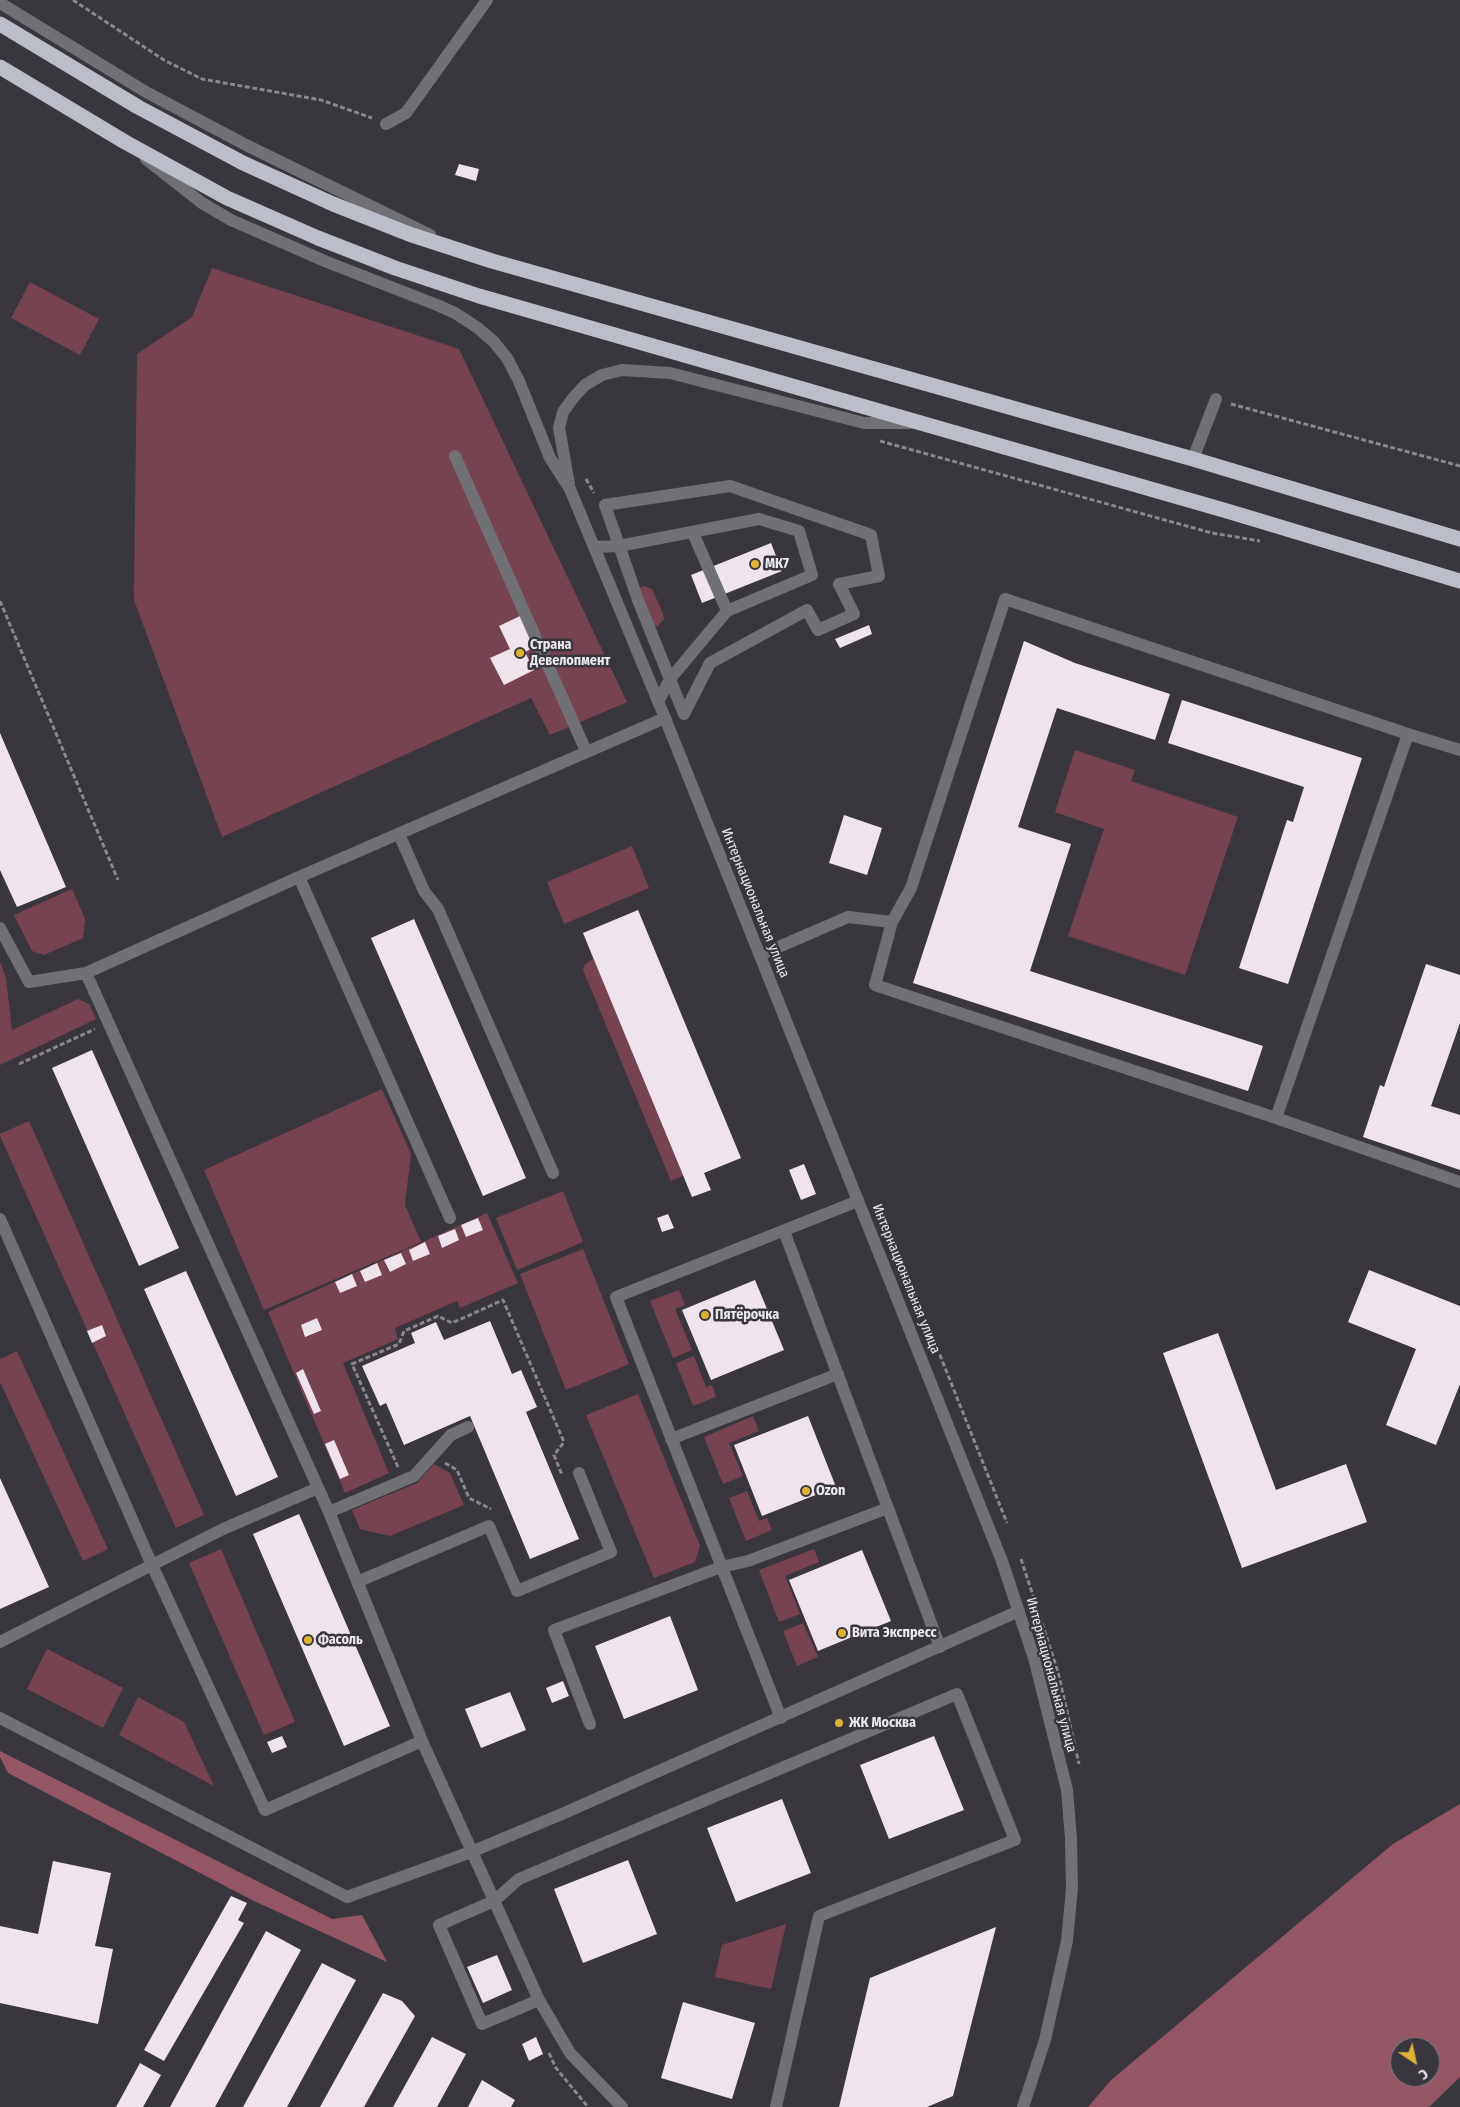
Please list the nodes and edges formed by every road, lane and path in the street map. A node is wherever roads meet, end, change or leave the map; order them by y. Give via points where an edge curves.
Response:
1 (5, 0) edge
2 (73, 0) edge
3 (487, 0) edge
4 (0, 3) edge
5 (23, 18) junction
6 (0, 24) edge
7 (0, 67) edge
8 (386, 124) joint
9 (125, 142) junction
10 (492, 261) junction
11 (1216, 399) joint
12 (917, 422) junction
13 (454, 456) dead end
14 (1193, 459) junction
15 (1460, 466) edge
16 (570, 489) junction
17 (693, 533) junction
18 (1460, 539) edge
19 (620, 546) junction
20 (596, 548) junction
21 (1460, 581) edge
22 (0, 601) edge
23 (727, 611) junction
24 (670, 679) junction
25 (658, 702) junction
26 (665, 718) junction
27 (1408, 734) junction
28 (1460, 750) edge
29 (586, 751) junction
30 (399, 834) junction
31 (299, 877) junction
32 (118, 880) dead end
33 (892, 922) junction
34 (0, 928) edge
35 (760, 955) junction
36 (86, 973) junction
37 (99, 1038) dead end
38 (19, 1064) dead end
39 (1276, 1118) junction
40 (553, 1172) dead end
41 (1460, 1182) edge
42 (858, 1201) junction
43 (450, 1218) dead end
44 (0, 1219) edge
45 (784, 1231) junction
46 (838, 1374) junction
47 (468, 1427) dead end
48 (671, 1439) junction
49 (579, 1473) dead end
50 (318, 1488) junction
51 (888, 1508) junction
52 (329, 1512) junction
53 (152, 1565) junction
54 (721, 1567) junction
55 (357, 1582) junction
56 (1019, 1611) junction
57 (0, 1642) edge
58 (940, 1646) junction
59 (0, 1718) edge
60 (781, 1718) junction
61 (590, 1724) dead end
62 (422, 1741) junction
63 (471, 1852) junction
64 (494, 1901) junction
65 (539, 2000) junction
66 (548, 2050) dead end
67 (588, 2107) edge
68 (622, 2107) edge
69 (776, 2107) edge
70 (1023, 2107) edge

1 - 5 street
2 - 8 path via 164,60 202,78 322,100
3 - 8 street via 406,113
4 - 5 street
5 - 10 street via 146,92 248,146 399,220
6 - 10 highway via 138,107 243,163 341,208
7 - 9 highway
9 - 12 highway via 227,198 394,268 479,296
9 - 16 street via 202,203 231,220 437,305 478,328 507,358 550,458
10 - 14 highway
11 - 14 street
11 - 15 path
12 - 16 street via 864,423 670,373 622,370 585,385 563,412 559,428
12 - 21 highway
13 - 29 street
14 - 18 highway
16 - 20 street, Интернациональная улица
17 - 19 street
17 - 23 street
17 - 23 street via 759,519 799,531 812,575
19 - 20 street
19 - 24 street
19 - 24 street via 605,505 730,486 871,535 879,576 839,584 854,614 818,630 807,610 710,663 684,714
20 - 25 street, Интернациональная улица
22 - 32 path
23 - 24 street
24 - 25 street
25 - 26 street, Интернациональная улица
26 - 29 street
26 - 35 street, Интернациональная улица
27 - 28 street
27 - 33 street via 1005,599 911,888
27 - 39 street
29 - 30 street
30 - 31 street
30 - 40 street via 424,892 438,909
31 - 36 street
31 - 43 street
33 - 35 street via 848,917
33 - 39 street via 875,985
34 - 36 street via 29,982
35 - 42 street, Интернациональная улица
36 - 50 street
37 - 38 path via 95,1028
39 - 41 street
42 - 45 street
42 - 56 street, Интернациональная улица via 995,1543
44 - 53 street
45 - 46 street
45 - 48 street via 616,1297
46 - 48 street
46 - 51 street
47 - 52 street via 451,1435 414,1476
48 - 54 street
49 - 55 street via 611,1552 517,1591 488,1526
50 - 52 street
50 - 53 street via 223,1529
51 - 54 street via 748,1561
51 - 58 street
52 - 55 street
53 - 57 street
53 - 62 street via 265,1810
54 - 60 street
54 - 61 street via 554,1630
55 - 62 street
56 - 58 street
56 - 70 street, Интернациональная улица via 1067,1790 1072,1888 1065,1950 1045,2040
58 - 60 street
59 - 63 street via 347,1897
60 - 63 street
62 - 63 street
63 - 64 street
64 - 65 street
64 - 65 street via 439,1925 482,2024
64 - 69 street via 519,1879 957,1694 1015,1840 820,1916
65 - 68 street via 570,2053
66 - 67 path via 556,2068

